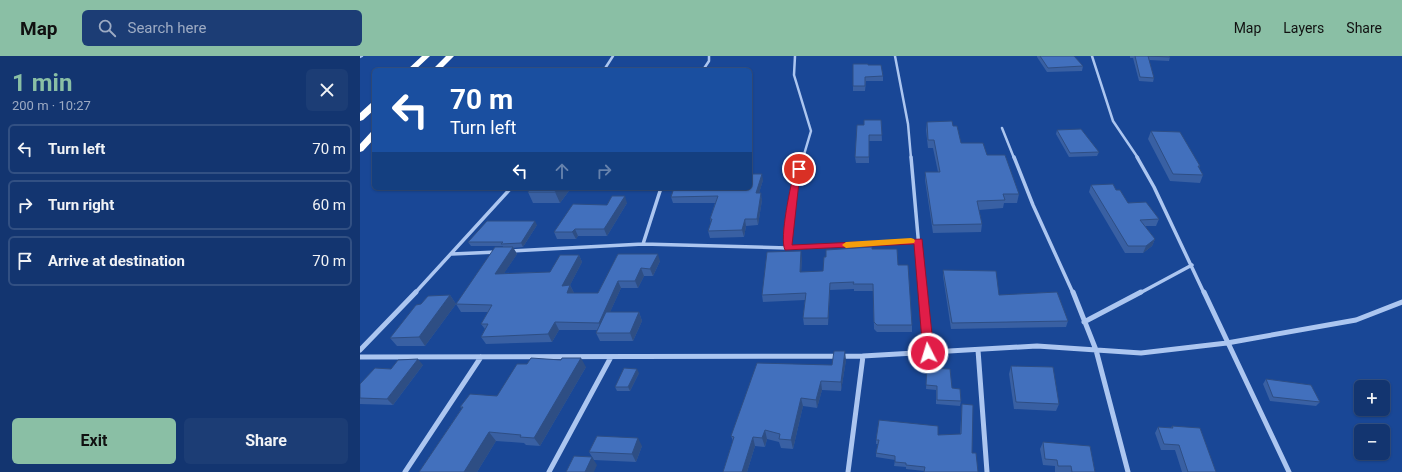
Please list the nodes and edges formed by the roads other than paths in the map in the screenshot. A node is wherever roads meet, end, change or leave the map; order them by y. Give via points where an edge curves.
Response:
1 (426, 56) edge
2 (450, 56) edge
3 (613, 56) edge
4 (710, 56) edge
5 (795, 56) edge
6 (895, 56) edge
7 (1092, 56) edge
8 (413, 68) edge
9 (438, 68) edge
10 (605, 68) edge
11 (704, 68) edge
12 (372, 107) edge
13 (360, 118) edge
14 (1002, 128) dead end
15 (372, 136) edge
16 (360, 149) edge
17 (509, 190) edge
18 (660, 190) edge
19 (918, 241) junction
20 (643, 244) junction
21 (788, 248) junction
22 (508, 251) edge
23 (500, 252) edge
24 (452, 254) junction
25 (1192, 265) junction
26 (1402, 302) edge
27 (1084, 322) junction
28 (1227, 343) junction
29 (360, 350) edge
30 (978, 350) junction
31 (1096, 350) junction
32 (928, 353) junction
33 (863, 356) junction
34 (360, 357) edge
35 (481, 357) junction
36 (611, 357) junction
37 (405, 472) edge
38 (549, 472) edge
39 (848, 472) edge
40 (987, 472) edge
41 (1128, 472) edge
42 (1289, 472) edge

1 - 8 highway
2 - 9 highway
3 - 10 street
4 - 11 street
5 - 21 street via 794,74 811,131 795,182
6 - 19 street via 908,124
7 - 25 street via 1113,121 1141,162
12 - 13 highway
14 - 27 street
15 - 16 highway
17 - 24 street
18 - 20 street
19 - 21 street
19 - 32 street
20 - 21 street
20 - 22 street
23 - 24 street
24 - 29 street
25 - 27 street
25 - 28 street
26 - 28 street via 1356,320
27 - 31 street
28 - 31 street via 1141,353
28 - 42 street
30 - 31 street via 1037,346
30 - 32 street
30 - 40 street
31 - 41 street
32 - 33 street
33 - 36 street
33 - 39 street
34 - 35 street
35 - 36 street
35 - 37 street
36 - 38 street

